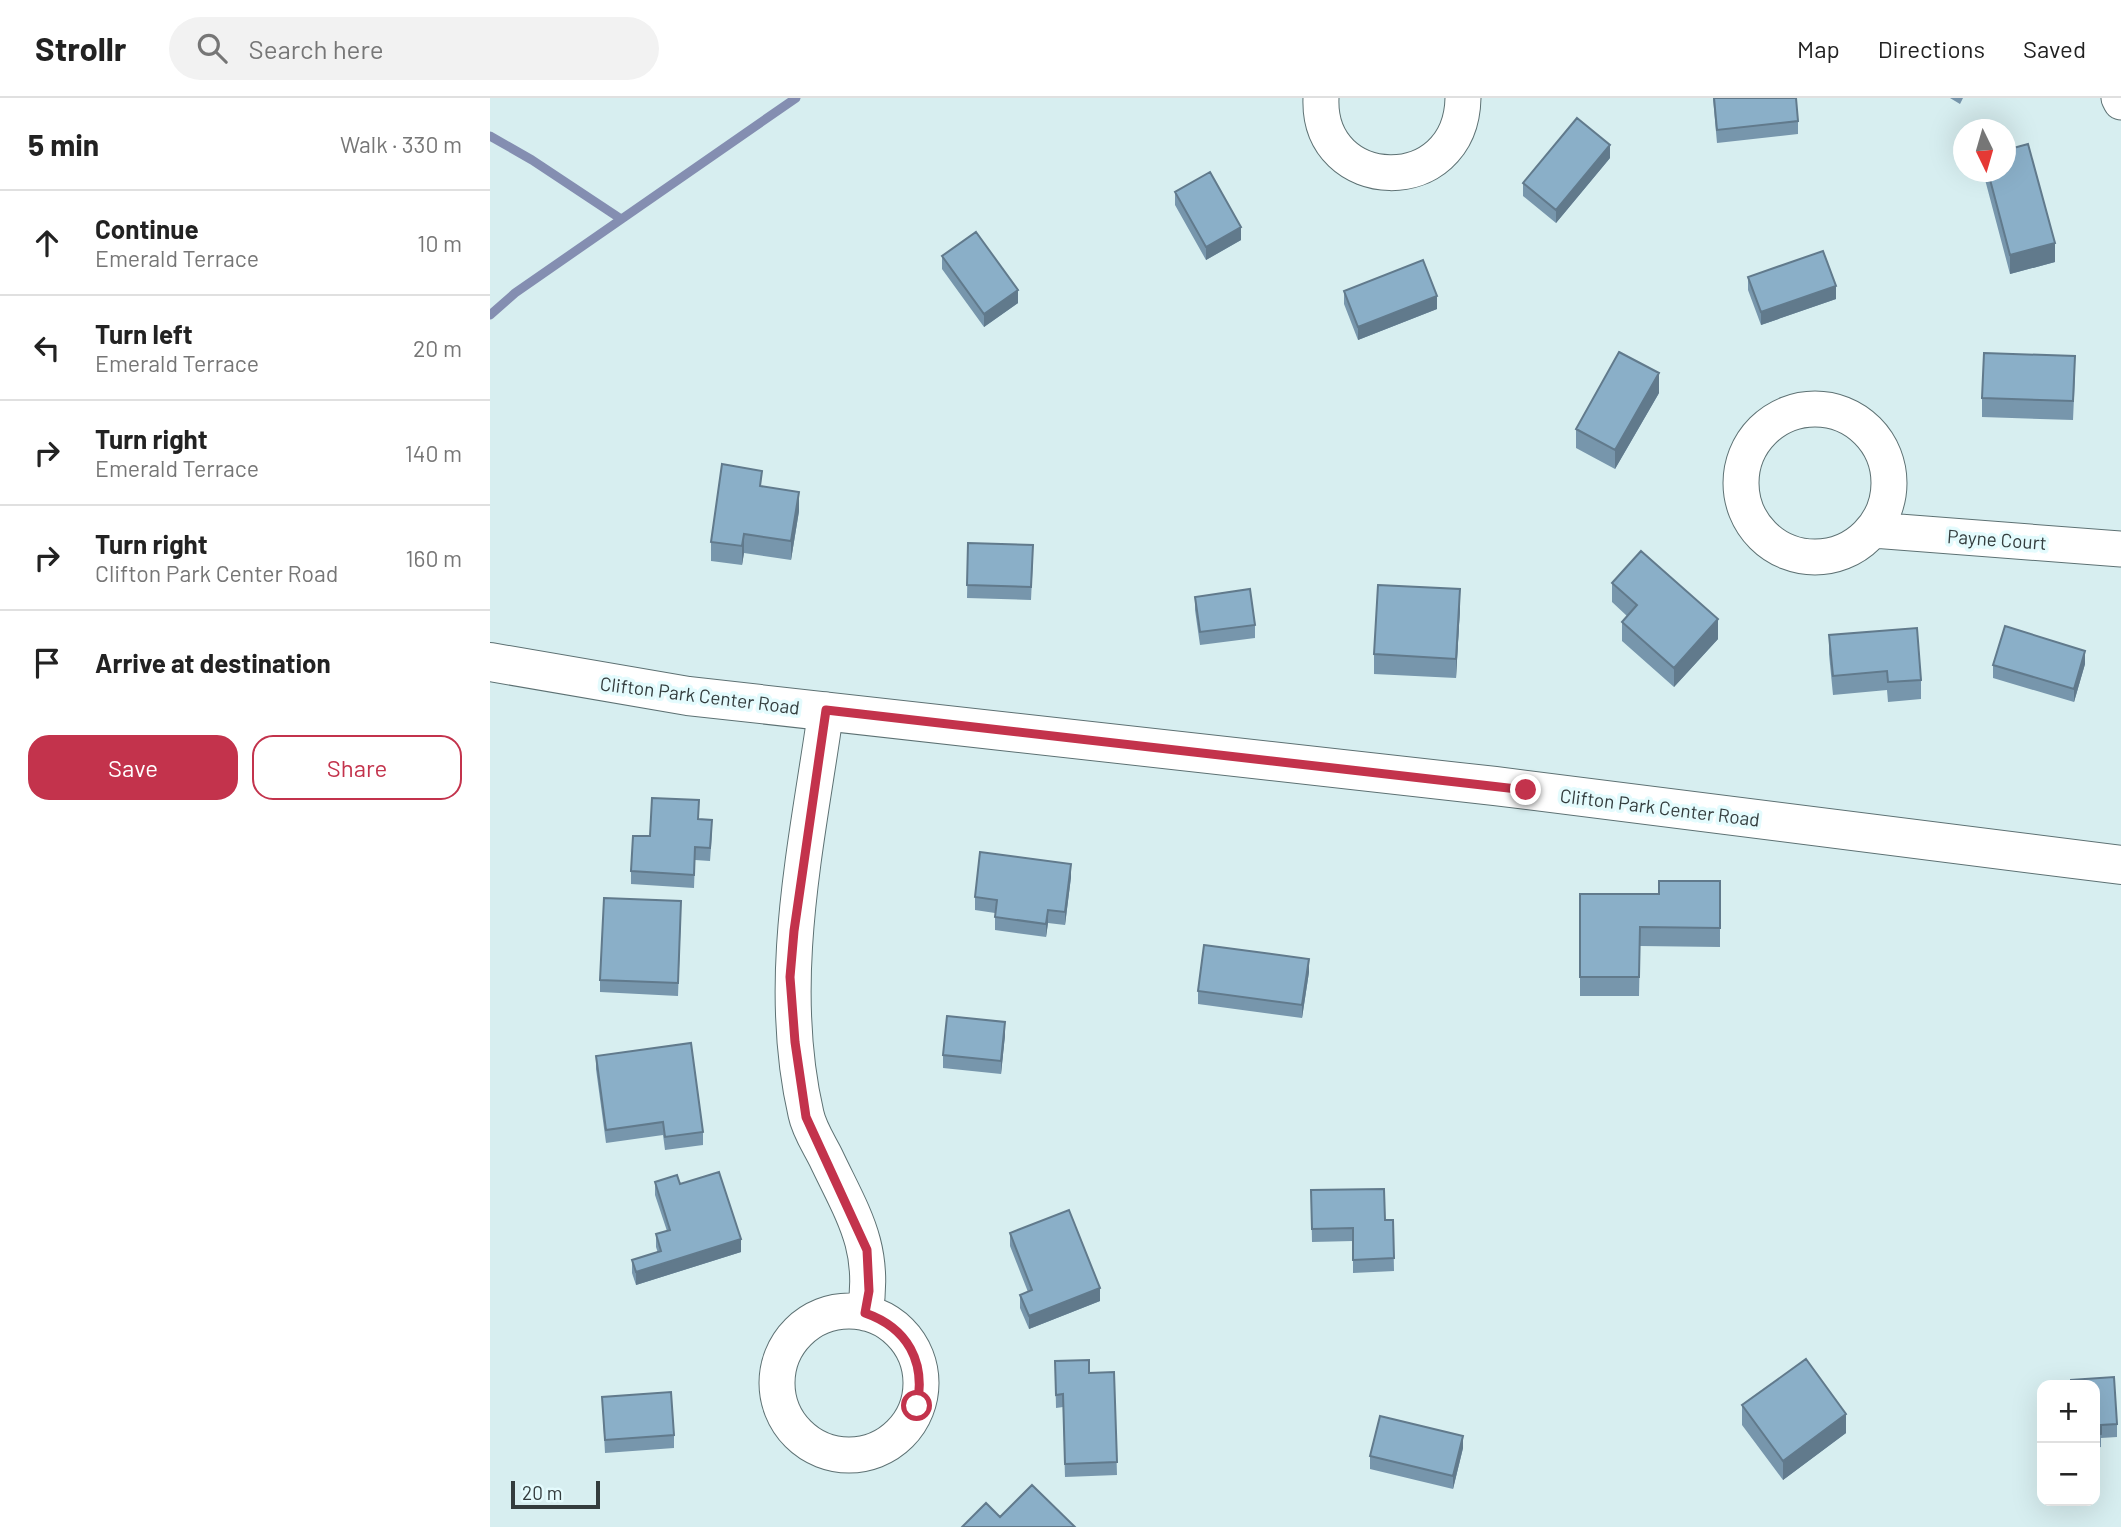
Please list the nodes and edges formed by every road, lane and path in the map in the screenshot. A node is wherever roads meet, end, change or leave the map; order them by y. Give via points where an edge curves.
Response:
1 (1321, 98) edge
2 (1463, 98) edge
3 (1872, 530) junction
4 (2121, 549) edge
5 (490, 662) edge
6 (826, 710) junction
7 (2121, 864) edge
8 (865, 1313) junction

1 - 2 street via 1324,125 1342,153 1371,171 1388,174 1423,167 1438,157 1458,129
3 - 3 street via 1882,515 1890,480 1880,446 1855,420 1839,412 1803,410 1770,424 1758,436 1748,451 1741,486 1751,520 1762,534 1792,553 1810,556 1844,551
3 - 4 street, Payne Court
5 - 6 street, Clifton Park Center Road via 688,696
6 - 7 street, Clifton Park Center Road
6 - 8 street via 790,977 806,1117 867,1250
8 - 8 street via 896,1328 916,1356 920,1372 917,1406 910,1422 885,1445 852,1455 835,1454 803,1439 786,1419 777,1394 780,1360 788,1344 814,1320 847,1311

